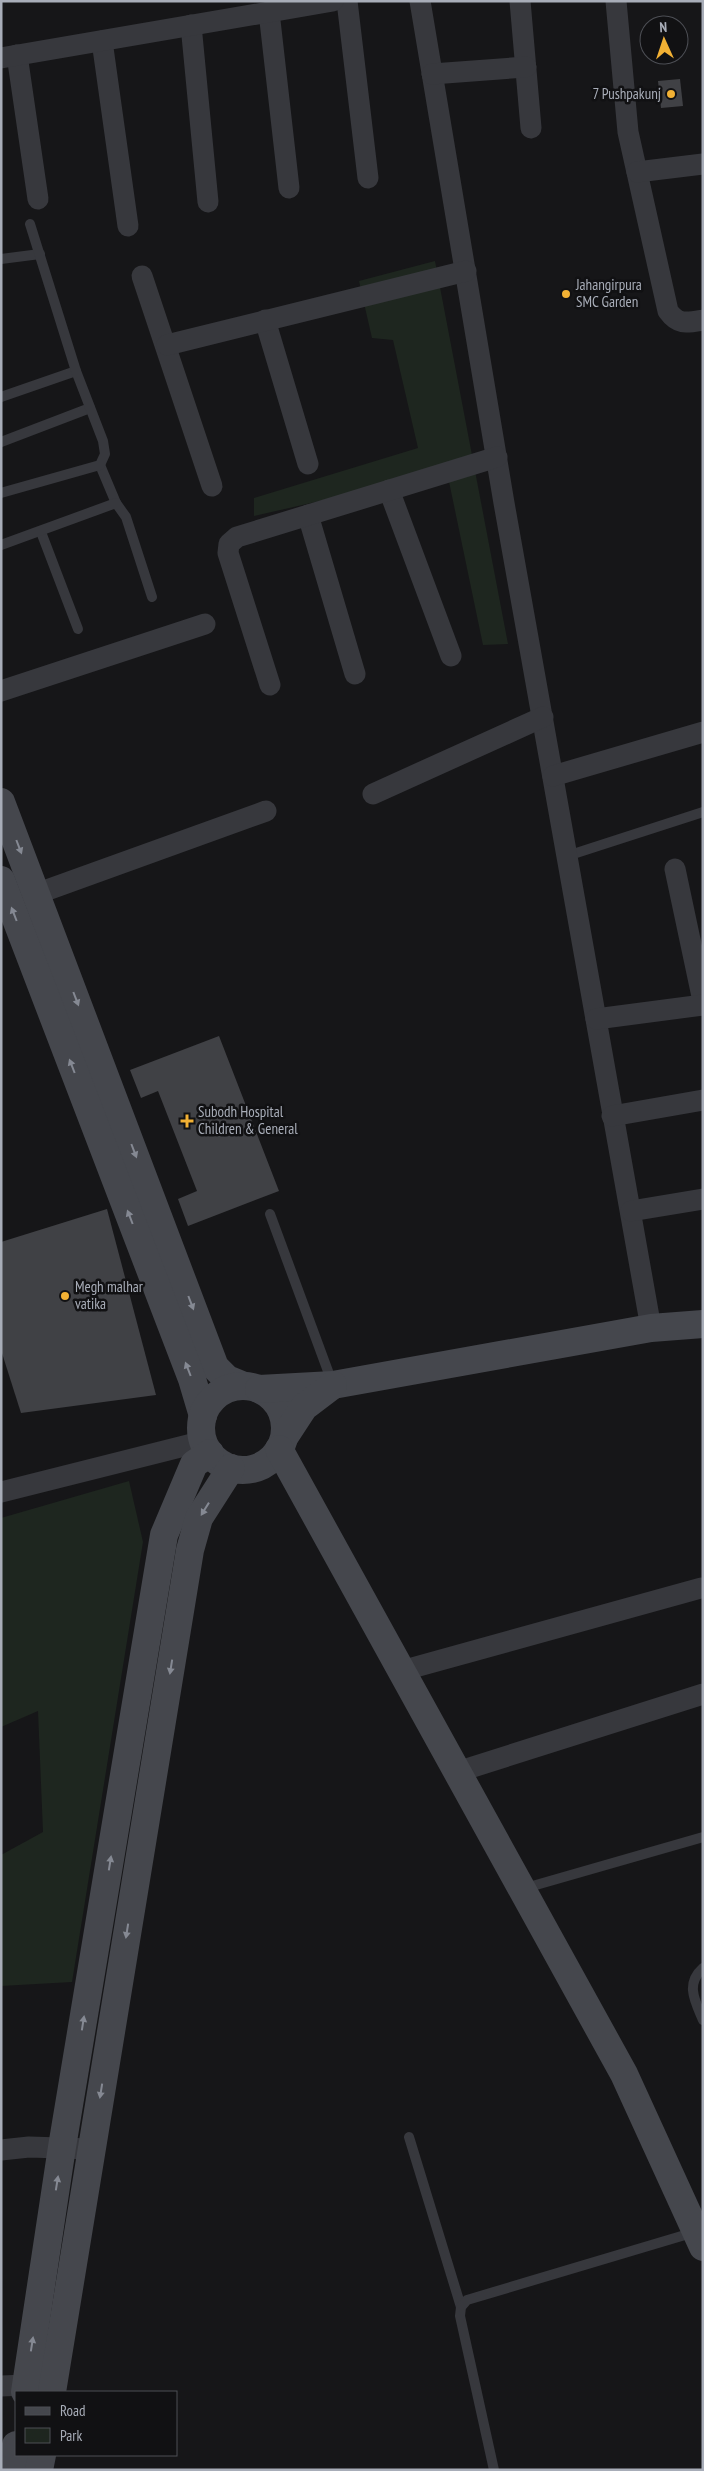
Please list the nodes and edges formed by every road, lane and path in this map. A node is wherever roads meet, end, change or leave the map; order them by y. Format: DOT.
graph roads {
  1 [pos="333,1"];
  2 [pos="346,1"];
  3 [pos="420,1"];
  4 [pos="520,1"];
  5 [pos="616,1"];
  6 [pos="269,12"];
  7 [pos="191,25"];
  8 [pos="102,41"];
  9 [pos="9,57"];
  10 [pos="526,67"];
  11 [pos="432,74"];
  12 [pos="531,128"];
  13 [pos="703,164"];
  14 [pos="637,172"];
  15 [pos="368,178"];
  16 [pos="289,188"];
  17 [pos="38,199"];
  18 [pos="208,202"];
  19 [pos="30,224"];
  20 [pos="128,226"];
  21 [pos="40,254"];
  22 [pos="1,259"];
  23 [pos="466,271"];
  24 [pos="142,276"];
  25 [pos="265,320"];
  26 [pos="703,320"];
  27 [pos="167,345"];
  28 [pos="76,371"];
  29 [pos="1,397"];
  30 [pos="90,408"];
  31 [pos="1,442"];
  32 [pos="497,457"];
  33 [pos="308,464"];
  34 [pos="100,465"];
  35 [pos="212,486"];
  36 [pos="389,490"];
  37 [pos="1,493"];
  38 [pos="116,503"];
  39 [pos="308,515"];
  40 [pos="41,532"];
  41 [pos="1,546"];
  42 [pos="152,596"];
  43 [pos="205,624"];
  44 [pos="78,629"];
  45 [pos="450,656"];
  46 [pos="355,674"];
  47 [pos="270,685"];
  48 [pos="1,691"];
  49 [pos="543,717"];
  50 [pos="703,732"];
  51 [pos="553,776"];
  52 [pos="373,794"];
  53 [pos="1,802"];
  54 [pos="266,810"];
  55 [pos="703,812"];
  56 [pos="567,856"];
  57 [pos="675,869"];
  58 [pos="1,880"];
  59 [pos="36,894"];
  60 [pos="703,1001"];
  61 [pos="703,1005"];
  62 [pos="596,1019"];
  63 [pos="703,1100"];
  64 [pos="612,1116"];
  65 [pos="703,1199"];
  66 [pos="631,1211"];
  67 [pos="270,1214"];
  68 [pos="703,1324"];
  69 [pos="651,1328"];
  70 [pos="333,1385"];
  71 [pos="252,1387"];
  72 [pos="282,1442"];
  73 [pos="218,1449"];
  74 [pos="1,1492"];
  75 [pos="306,1500"];
  76 [pos="701,1588"];
  77 [pos="401,1671"];
  78 [pos="703,1694"];
  79 [pos="457,1772"];
  80 [pos="703,1837"];
  81 [pos="521,1889"];
  82 [pos="703,1968"];
  83 [pos="703,2020"];
  84 [pos="410,2137"];
  85 [pos="62,2147"];
  86 [pos="92,2149"];
  87 [pos="1,2150"];
  88 [pos="699,2240"];
  89 [pos="460,2307"];
  90 [pos="17,2387"];
  91 [pos="52,2391"];
  92 [pos="15,2451"];
  93 [pos="42,2456"];
  94 [pos="12,2470"];
  95 [pos="39,2470"];
  96 [pos="494,2470"];
  1 -- 6 [label="street"];
  2 -- 15 [label="street"];
  3 -- 11 [label="street"];
  4 -- 10 [label="street"];
  5 -- 14 [label="street"];
  6 -- 7 [label="street"];
  6 -- 16 [label="street"];
  7 -- 8 [label="street"];
  7 -- 18 [label="street"];
  8 -- 9 [label="street"];
  8 -- 20 [label="street"];
  9 -- 17 [label="street"];
  10 -- 11 [label="street"];
  10 -- 12 [label="street"];
  11 -- 23 [label="street"];
  13 -- 14 [label="street"];
  14 -- 26 [label="street"];
  19 -- 21 [label="lane"];
  21 -- 22 [label="lane"];
  21 -- 28 [label="lane"];
  23 -- 25 [label="street"];
  23 -- 32 [label="street"];
  24 -- 27 [label="street"];
  25 -- 27 [label="street"];
  25 -- 33 [label="street"];
  27 -- 35 [label="street"];
  28 -- 29 [label="lane"];
  28 -- 30 [label="lane"];
  30 -- 31 [label="lane"];
  30 -- 34 [label="lane"];
  32 -- 36 [label="street"];
  32 -- 49 [label="street"];
  34 -- 37 [label="lane"];
  34 -- 38 [label="lane"];
  36 -- 39 [label="street"];
  36 -- 45 [label="street"];
  38 -- 40 [label="lane"];
  38 -- 42 [label="lane"];
  39 -- 46 [label="street"];
  39 -- 47 [label="street"];
  40 -- 41 [label="lane"];
  40 -- 44 [label="lane"];
  43 -- 48 [label="street"];
  49 -- 51 [label="street"];
  49 -- 52 [label="street"];
  50 -- 51 [label="street"];
  51 -- 56 [label="street"];
  53 -- 59 [label="street, one-way"];
  54 -- 59 [label="street"];
  55 -- 56 [label="lane"];
  56 -- 62 [label="street"];
  57 -- 60 [label="street"];
  73 -- 58 [label="street, one-way"];
  59 -- 71 [label="street, one-way"];
  61 -- 62 [label="street"];
  62 -- 64 [label="street"];
  63 -- 64 [label="street"];
  64 -- 66 [label="street"];
  65 -- 66 [label="street"];
  66 -- 69 [label="street"];
  67 -- 70 [label="lane"];
  68 -- 69 [label="street"];
  69 -- 70 [label="street"];
  70 -- 71 [label="street"];
  70 -- 72 [label="street"];
  71 -- 72 [label="street"];
  71 -- 73 [label="street"];
  72 -- 73 [label="street"];
  72 -- 75 [label="street"];
  73 -- 74 [label="street"];
  73 -- 75 [label="street"];
  85 -- 73 [label="street, one-way"];
  73 -- 86 [label="street, one-way"];
  75 -- 77 [label="street"];
  76 -- 77 [label="street"];
  77 -- 79 [label="street"];
  78 -- 79 [label="street"];
  79 -- 81 [label="street"];
  80 -- 81 [label="lane"];
  81 -- 88 [label="street"];
  82 -- 83 [label="lane"];
  84 -- 89 [label="lane"];
  85 -- 86 [label="street"];
  85 -- 87 [label="street"];
  90 -- 85 [label="street, one-way"];
  86 -- 91 [label="street"];
  88 -- 89 [label="lane"];
  89 -- 96 [label="lane"];
  92 -- 94 [label="street"];
  93 -- 95 [label="street"];
}
